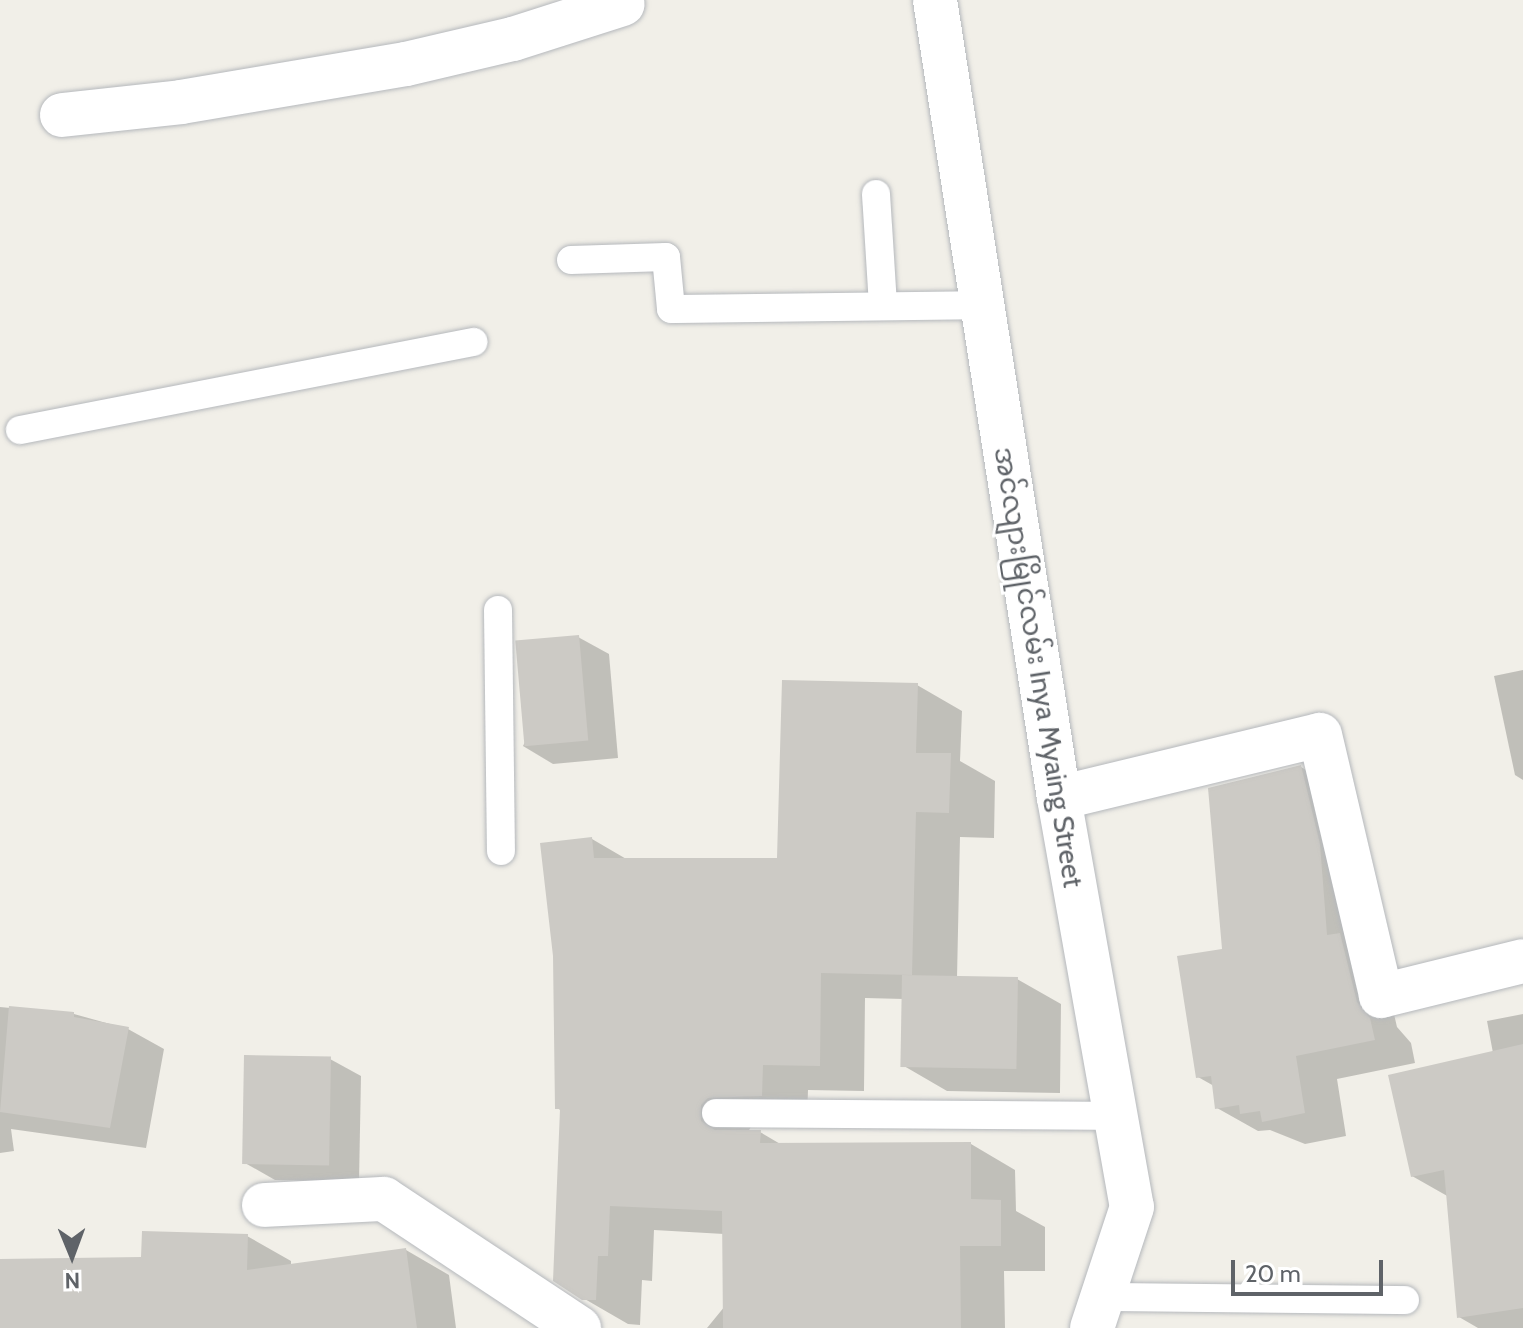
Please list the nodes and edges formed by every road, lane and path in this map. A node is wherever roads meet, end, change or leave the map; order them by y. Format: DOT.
graph roads {
  1 [pos="935,0"];
  2 [pos="630,1"];
  3 [pos="62,115"];
  4 [pos="876,194"];
  5 [pos="571,260"];
  6 [pos="980,305"];
  7 [pos="883,306"];
  8 [pos="474,342"];
  9 [pos="20,430"];
  10 [pos="498,610"];
  11 [pos="1059,798"];
  12 [pos="501,851"];
  13 [pos="1523,961"];
  14 [pos="716,1113"];
  15 [pos="1115,1116"];
  16 [pos="264,1205"];
  17 [pos="1405,1300"];
  18 [pos="1097,1313"];
  19 [pos="579,1328"];
  1 -- 6 [label="street, အင်လျားမြိုင်လမ်း Inya Myaing Street"];
  2 -- 3 [label="street"];
  4 -- 7 [label="lane"];
  5 -- 7 [label="lane"];
  6 -- 7 [label="lane"];
  6 -- 11 [label="street, အင်လျားမြိုင်လမ်း Inya Myaing Street"];
  8 -- 9 [label="lane"];
  10 -- 12 [label="lane"];
  11 -- 13 [label="street"];
  11 -- 15 [label="street, အင်လျားမြိုင်လမ်း Inya Myaing Street"];
  14 -- 15 [label="lane"];
  15 -- 18 [label="street, အင်လျားမြိုင်လမ်း Inya Myaing Street"];
  16 -- 19 [label="street"];
  17 -- 18 [label="lane"];
}
